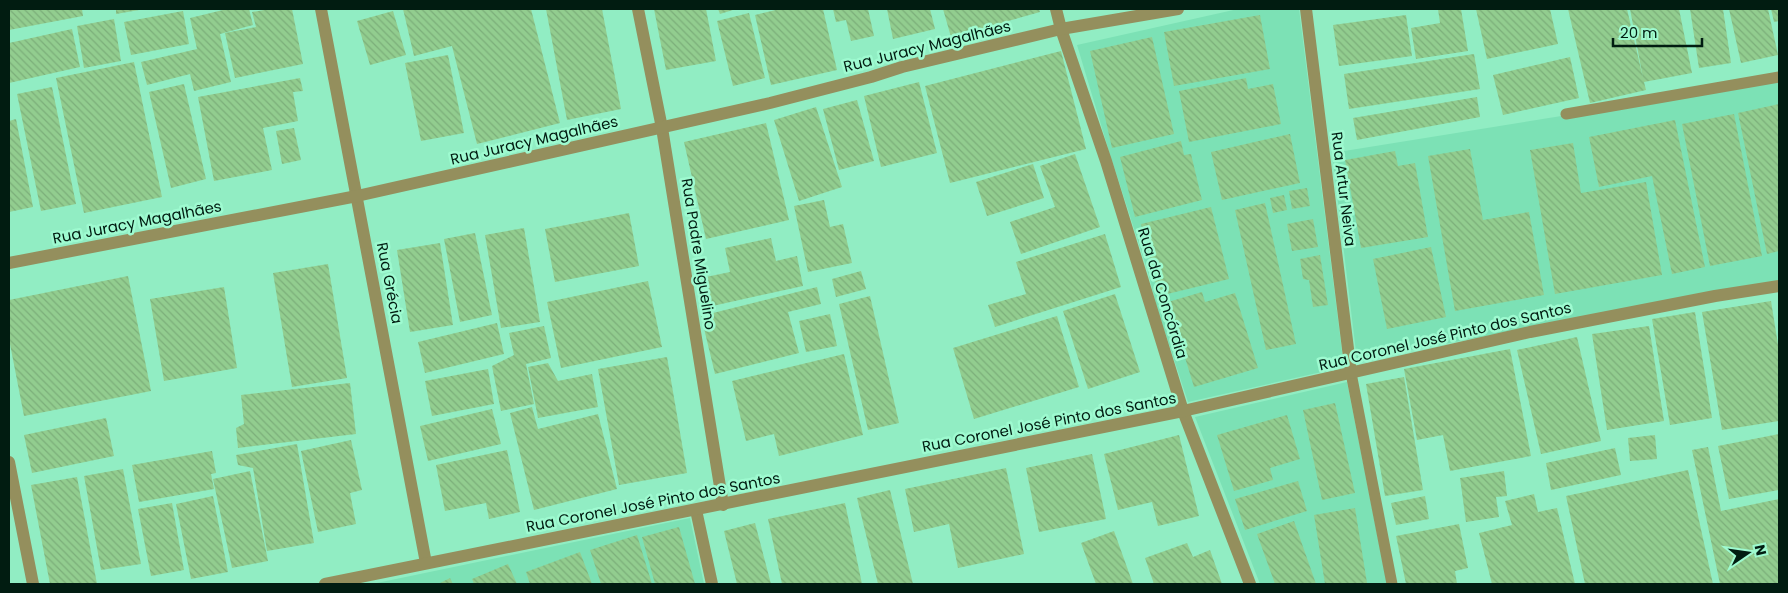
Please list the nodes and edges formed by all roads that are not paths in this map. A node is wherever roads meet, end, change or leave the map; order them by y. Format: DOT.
graph roads {
  1 [pos="321,9"];
  2 [pos="638,9"];
  3 [pos="1056,9"];
  4 [pos="1178,9"];
  5 [pos="1306,9"];
  6 [pos="1061,29"];
  7 [pos="1779,77"];
  8 [pos="1566,114"];
  9 [pos="662,128"];
  10 [pos="357,196"];
  11 [pos="9,263"];
  12 [pos="1779,286"];
  13 [pos="1351,373"];
  14 [pos="1182,411"];
  15 [pos="9,462"];
  16 [pos="723,505"];
  17 [pos="696,510"];
  18 [pos="426,563"];
  19 [pos="33,584"];
  20 [pos="325,584"];
  21 [pos="712,584"];
  22 [pos="1250,584"];
  23 [pos="1392,584"];
  1 -- 10 [label="street, Rua Grécia"];
  2 -- 9 [label="street, Rua Padre Miguelino"];
  3 -- 6 [label="street, Rua da Concórdia"];
  4 -- 6 [label="street, Rua Juracy Magalhães"];
  5 -- 13 [label="street, Rua Artur Neiva"];
  6 -- 9 [label="street, Rua Juracy Magalhães"];
  6 -- 14 [label="street, Rua da Concórdia"];
  7 -- 8 [label="lane"];
  9 -- 10 [label="street, Rua Juracy Magalhães"];
  9 -- 16 [label="street, Rua Padre Miguelino"];
  10 -- 11 [label="street, Rua Juracy Magalhães"];
  10 -- 18 [label="street, Rua Grécia"];
  12 -- 13 [label="street, Rua Coronel José Pinto dos Santos"];
  13 -- 14 [label="street, Rua Coronel José Pinto dos Santos"];
  13 -- 23 [label="lane"];
  14 -- 16 [label="street, Rua Coronel José Pinto dos Santos"];
  14 -- 22 [label="street, Rua da Concórdia"];
  15 -- 19 [label="street"];
  16 -- 17 [label="street, Rua Coronel José Pinto dos Santos"];
  17 -- 18 [label="street, Rua Coronel José Pinto dos Santos"];
  17 -- 21 [label="street"];
  18 -- 20 [label="street, Rua Coronel José Pinto dos Santos"];
}
